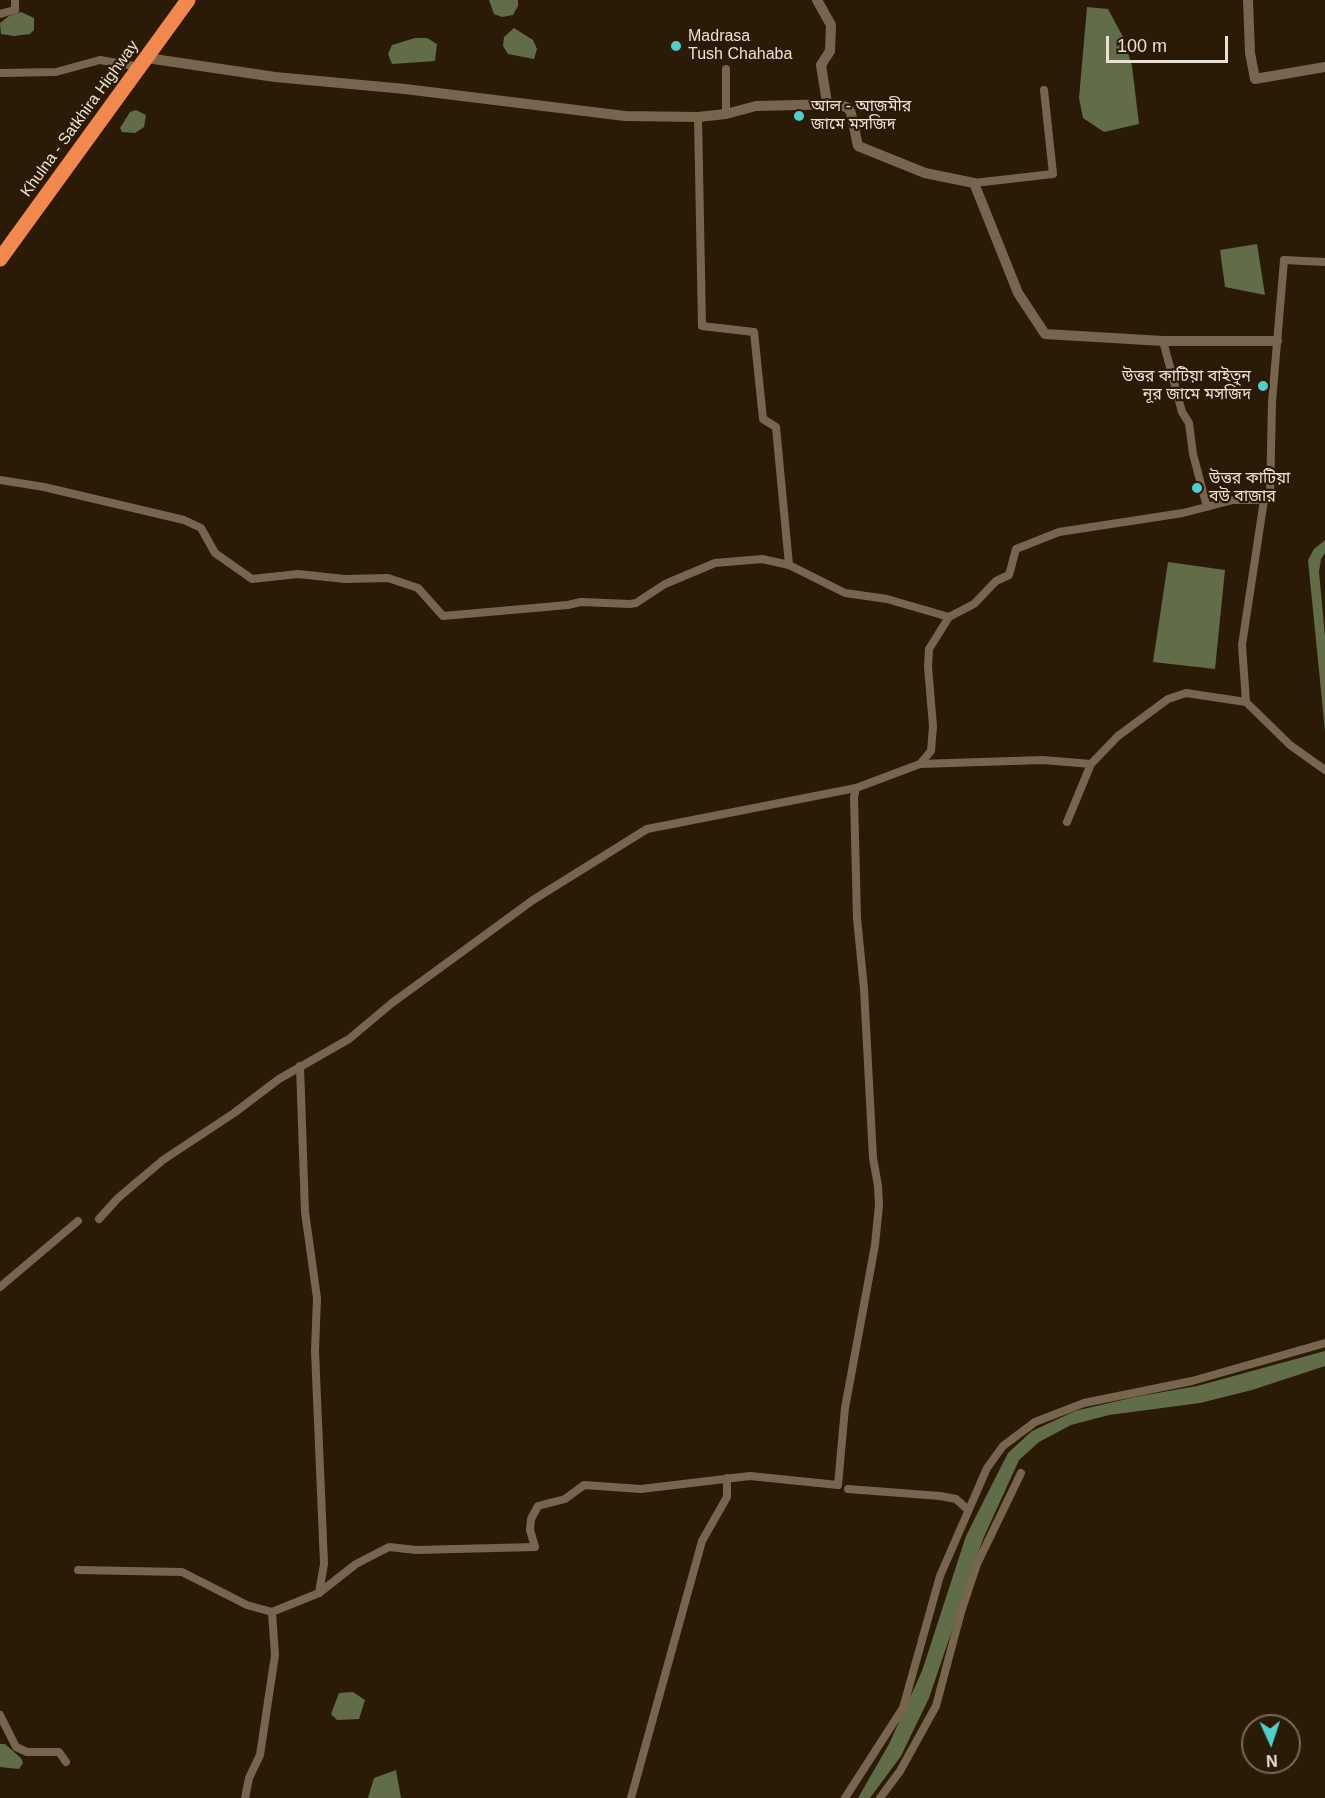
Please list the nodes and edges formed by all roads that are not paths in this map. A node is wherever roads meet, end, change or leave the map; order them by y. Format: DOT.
graph roads {
  1 [pos="15,0"];
  2 [pos="188,0"];
  3 [pos="817,0"];
  4 [pos="1248,0"];
  5 [pos="0,14"];
  6 [pos="144,62"];
  7 [pos="1325,67"];
  8 [pos="726,69"];
  9 [pos="0,73"];
  10 [pos="1044,90"];
  11 [pos="827,103"];
  12 [pos="726,114"];
  13 [pos="698,117"];
  14 [pos="974,183"];
  15 [pos="0,259"];
  16 [pos="1325,262"];
  17 [pos="1163,341"];
  18 [pos="1277,341"];
  19 [pos="0,480"];
  20 [pos="1264,500"];
  21 [pos="1207,507"];
  22 [pos="789,565"];
  23 [pos="949,617"];
  24 [pos="1246,702"];
  25 [pos="920,764"];
  26 [pos="1091,764"];
  27 [pos="1325,770"];
  28 [pos="856,788"];
  29 [pos="1067,822"];
  30 [pos="300,1066"];
  31 [pos="99,1219"];
  32 [pos="78,1221"];
  33 [pos="0,1287"];
  34 [pos="1325,1343"];
  35 [pos="1021,1473"];
  36 [pos="727,1478"];
  37 [pos="848,1489"];
  38 [pos="967,1509"];
  39 [pos="78,1570"];
  40 [pos="319,1593"];
  41 [pos="272,1612"];
  42 [pos="0,1715"];
  43 [pos="66,1762"];
  44 [pos="245,1798"];
  45 [pos="631,1798"];
  46 [pos="844,1798"];
  47 [pos="880,1798"];
  1 -- 5 [label="street"];
  2 -- 6 [label="highway, Khulna - Satkhira Highway"];
  3 -- 11 [label="street"];
  4 -- 7 [label="street"];
  6 -- 9 [label="street"];
  6 -- 13 [label="street"];
  6 -- 15 [label="highway, Khulna - Satkhira Highway"];
  8 -- 12 [label="street"];
  10 -- 14 [label="street"];
  11 -- 12 [label="street"];
  11 -- 14 [label="street"];
  12 -- 13 [label="street"];
  13 -- 22 [label="street"];
  14 -- 17 [label="street"];
  16 -- 18 [label="street"];
  17 -- 18 [label="street"];
  17 -- 21 [label="street"];
  18 -- 20 [label="street"];
  19 -- 22 [label="street"];
  20 -- 21 [label="street"];
  20 -- 24 [label="street"];
  21 -- 23 [label="street"];
  22 -- 23 [label="street"];
  23 -- 25 [label="street"];
  24 -- 26 [label="street"];
  24 -- 27 [label="street"];
  25 -- 26 [label="street"];
  25 -- 28 [label="street"];
  26 -- 29 [label="street"];
  28 -- 30 [label="street"];
  28 -- 36 [label="street"];
  30 -- 31 [label="street"];
  30 -- 40 [label="street"];
  32 -- 33 [label="street"];
  34 -- 38 [label="street"];
  35 -- 47 [label="street"];
  36 -- 40 [label="street"];
  36 -- 45 [label="street"];
  37 -- 38 [label="street"];
  38 -- 46 [label="street"];
  39 -- 41 [label="street"];
  40 -- 41 [label="street"];
  41 -- 44 [label="street"];
  42 -- 43 [label="street"];
}
